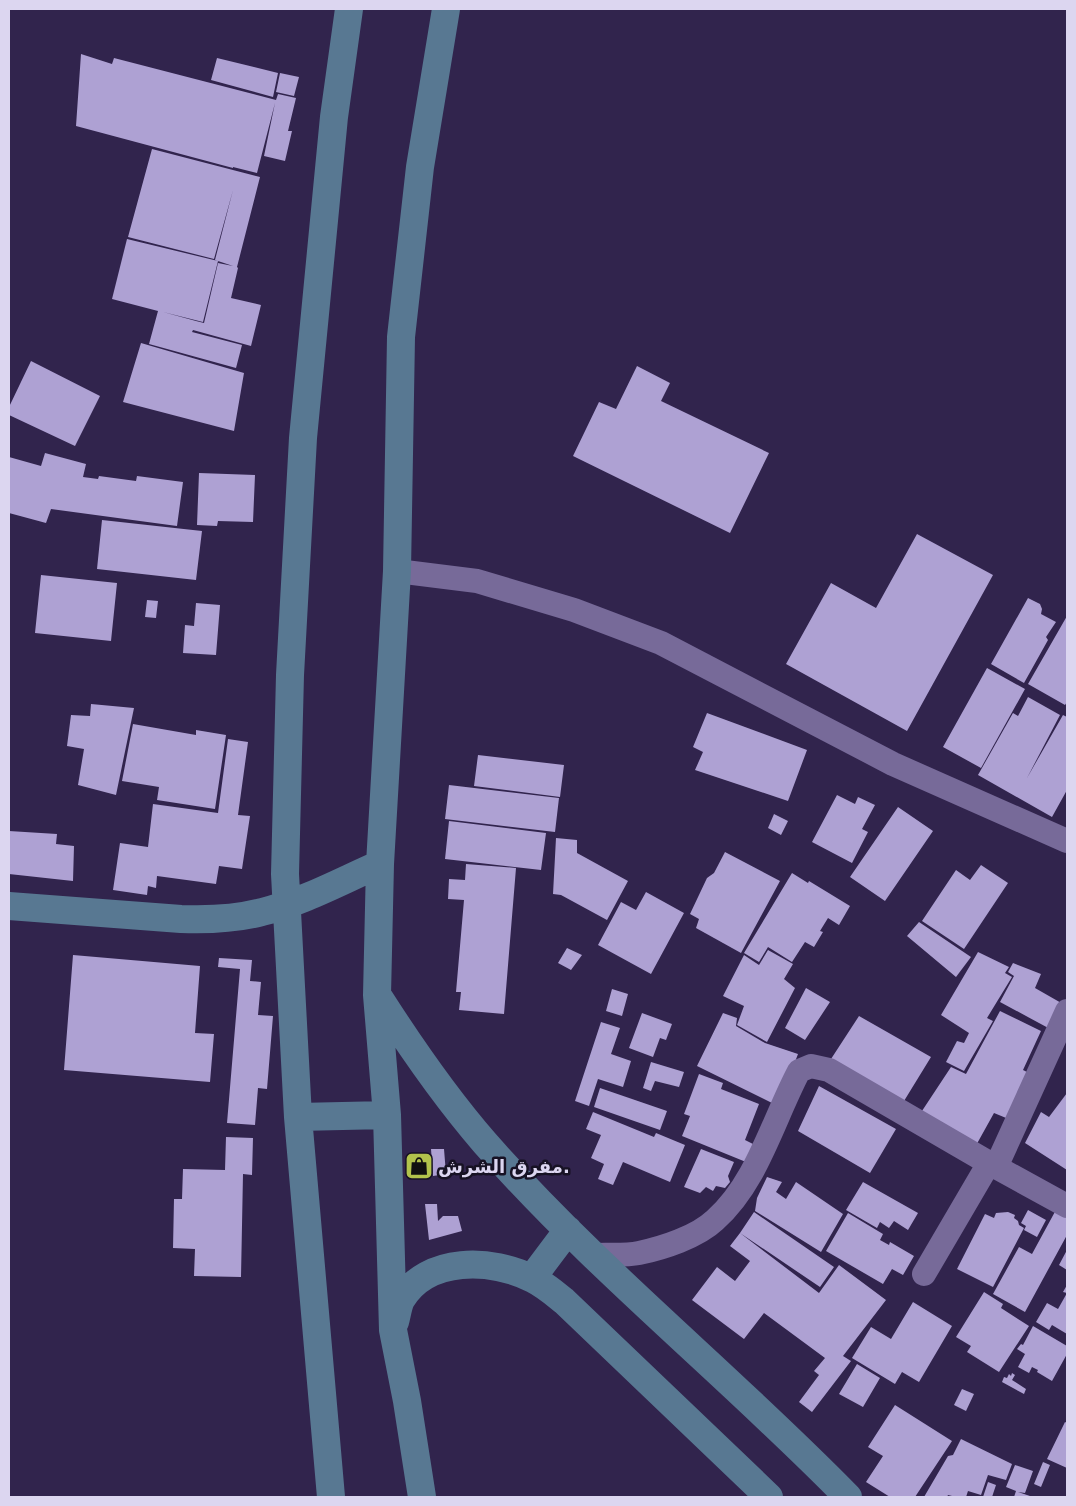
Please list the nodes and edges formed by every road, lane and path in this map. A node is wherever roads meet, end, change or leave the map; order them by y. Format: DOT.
graph roads {
  1 [pos="350,9"];
  2 [pos="446,9"];
  3 [pos="397,571"];
  4 [pos="1067,841"];
  5 [pos="380,864"];
  6 [pos="286,905"];
  7 [pos="9,906"];
  8 [pos="377,995"];
  9 [pos="1067,1011"];
  10 [pos="387,1115"];
  11 [pos="298,1117"];
  12 [pos="992,1165"];
  13 [pos="1067,1206"];
  14 [pos="568,1230"];
  15 [pos="593,1255"];
  16 [pos="924,1274"];
  17 [pos="532,1278"];
  18 [pos="393,1330"];
  19 [pos="331,1497"];
  20 [pos="422,1497"];
  21 [pos="769,1497"];
  22 [pos="848,1497"];
  1 -- 6 [label="main road"];
  2 -- 3 [label="main road"];
  3 -- 4 [label="street"];
  3 -- 5 [label="main road"];
  5 -- 6 [label="main road"];
  5 -- 8 [label="main road"];
  6 -- 7 [label="main road"];
  6 -- 11 [label="main road"];
  8 -- 10 [label="main road"];
  8 -- 14 [label="main road"];
  9 -- 12 [label="street"];
  10 -- 11 [label="main road"];
  10 -- 18 [label="main road"];
  11 -- 19 [label="main road"];
  12 -- 13 [label="street"];
  12 -- 15 [label="street"];
  12 -- 16 [label="street"];
  14 -- 15 [label="main road"];
  14 -- 17 [label="main road"];
  15 -- 22 [label="main road"];
  17 -- 18 [label="main road"];
  17 -- 21 [label="main road"];
  18 -- 20 [label="main road"];
}
